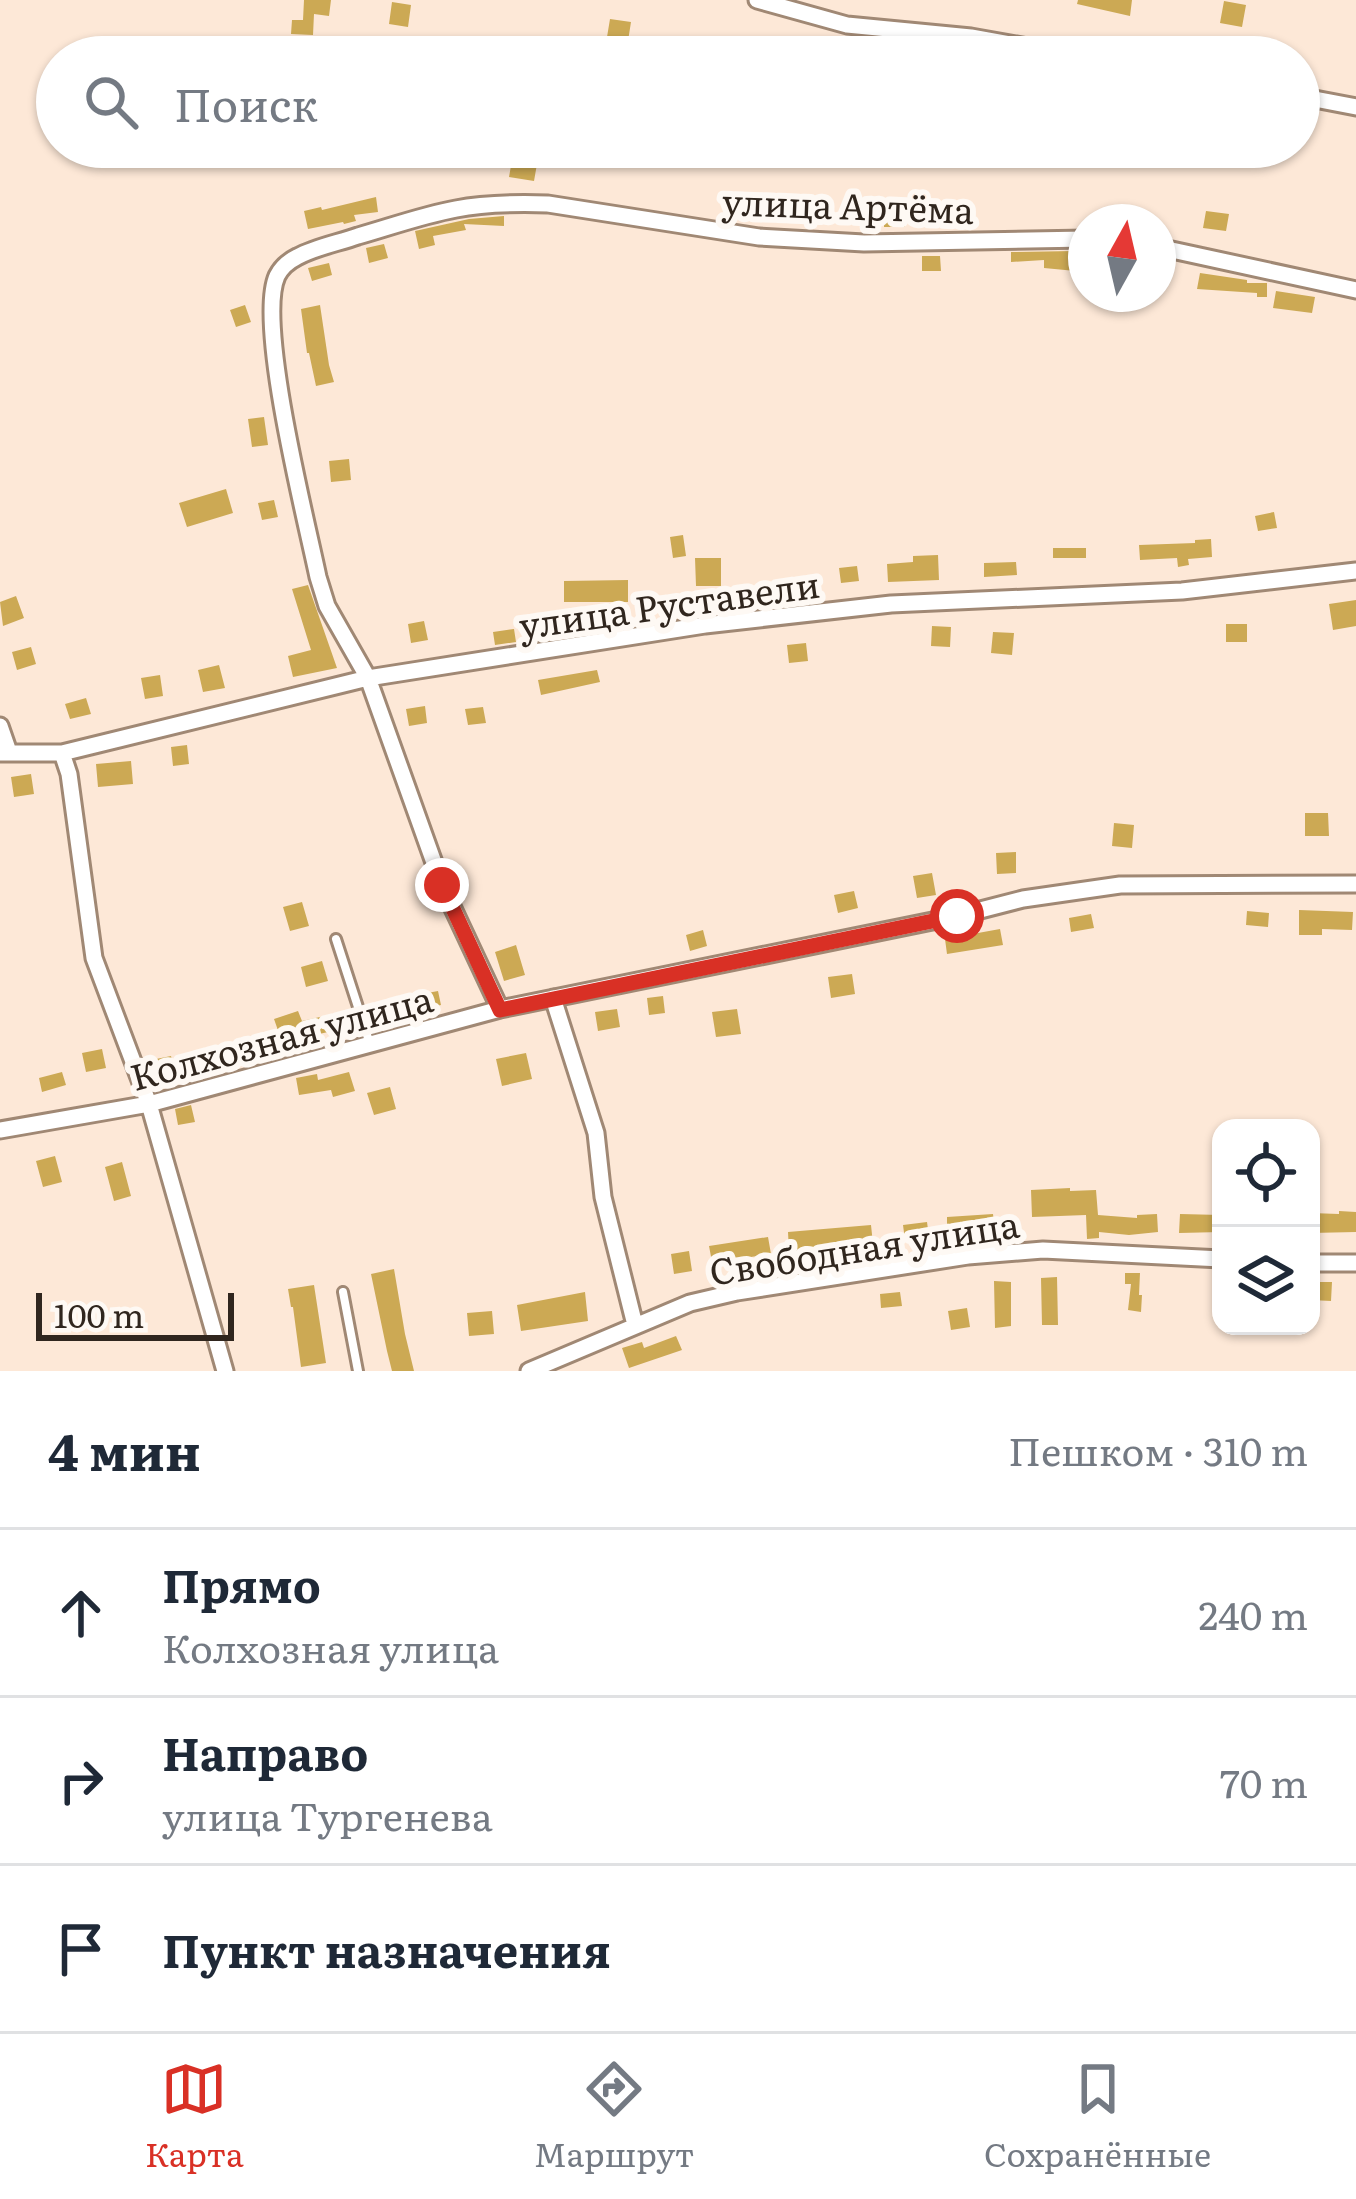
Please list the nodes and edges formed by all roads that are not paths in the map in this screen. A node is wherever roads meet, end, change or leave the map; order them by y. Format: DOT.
graph roads {
  1 [pos="757,0"];
  2 [pos="952,36"];
  3 [pos="1320,100"];
  4 [pos="1356,106"];
  5 [pos="1068,239"];
  6 [pos="1176,251"];
  7 [pos="1356,290"];
  8 [pos="1356,571"];
  9 [pos="368,678"];
  10 [pos="0,726"];
  11 [pos="4,752"];
  12 [pos="62,753"];
  13 [pos="1356,884"];
  14 [pos="336,939"];
  15 [pos="554,998"];
  16 [pos="500,1010"];
  17 [pos="370,1044"];
  18 [pos="149,1104"];
  19 [pos="0,1130"];
  20 [pos="1212,1259"];
  21 [pos="1320,1263"];
  22 [pos="1356,1263"];
  23 [pos="343,1292"];
  24 [pos="634,1325"];
  25 [pos="225,1371"];
  26 [pos="358,1371"];
  27 [pos="529,1371"];
  1 -- 2 [label="street"];
  3 -- 4 [label="street"];
  5 -- 9 [label="street, улица Артёма"];
  6 -- 7 [label="street"];
  8 -- 9 [label="street, улица Руставели"];
  9 -- 12 [label="street, улица Руставели"];
  9 -- 16 [label="street"];
  10 -- 11 [label="street"];
  11 -- 12 [label="street, улица Руставели"];
  12 -- 18 [label="street"];
  13 -- 15 [label="street, Колхозная улица"];
  14 -- 17 [label="lane"];
  15 -- 16 [label="street, Колхозная улица"];
  15 -- 24 [label="street"];
  16 -- 17 [label="street, Колхозная улица"];
  17 -- 18 [label="street, Колхозная улица"];
  18 -- 19 [label="street, Колхозная улица"];
  18 -- 25 [label="street"];
  20 -- 24 [label="street, Свободная улица"];
  21 -- 22 [label="street"];
  23 -- 26 [label="lane"];
  24 -- 27 [label="street, Свободная улица"];
}
